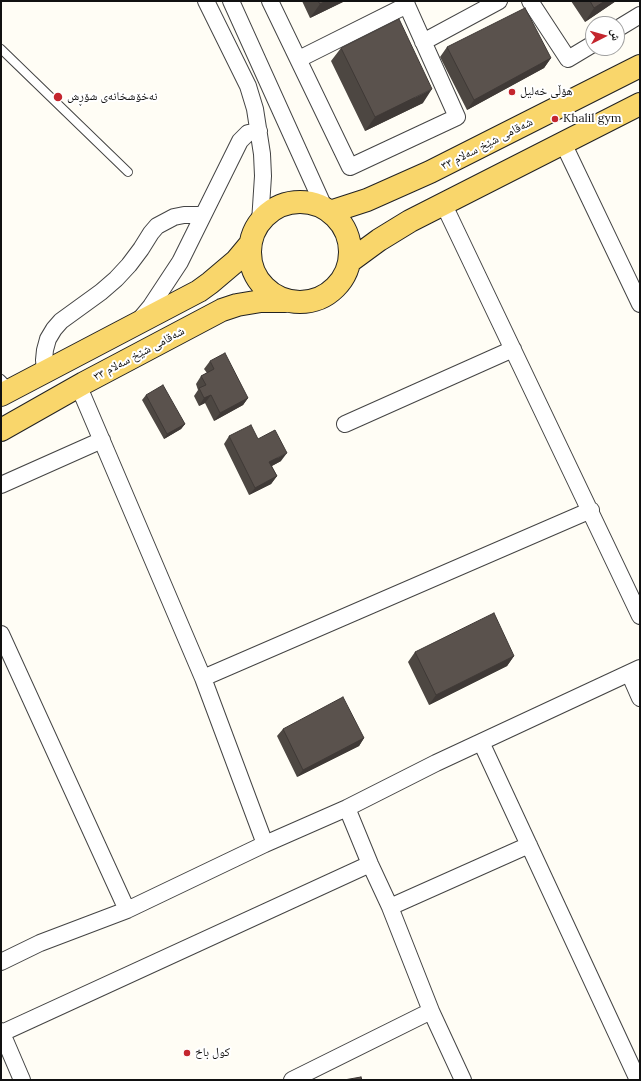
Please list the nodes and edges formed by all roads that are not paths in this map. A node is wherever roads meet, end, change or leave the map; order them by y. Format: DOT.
graph roads {
  1 [pos="206,1"];
  2 [pos="231,1"];
  3 [pos="270,1"];
  4 [pos="499,1"];
  5 [pos="530,1"];
  6 [pos="406,3"];
  7 [pos="640,15"];
  8 [pos="625,24"];
  9 [pos="423,42"];
  10 [pos="1,49"];
  11 [pos="585,49"];
  12 [pos="299,59"];
  13 [pos="640,66"];
  14 [pos="276,99"];
  15 [pos="640,104"];
  16 [pos="255,109"];
  17 [pos="259,131"];
  18 [pos="563,143"];
  19 [pos="128,172"];
  20 [pos="443,203"];
  21 [pos="328,210"];
  22 [pos="203,215"];
  23 [pos="260,222"];
  24 [pos="251,243"];
  25 [pos="349,262"];
  26 [pos="285,301"];
  27 [pos="640,304"];
  28 [pos="137,323"];
  29 [pos="513,349"];
  30 [pos="45,371"];
  31 [pos="79,387"];
  32 [pos="5,388"];
  33 [pos="345,424"];
  34 [pos="1,430"];
  35 [pos="102,440"];
  36 [pos="1,485"];
  37 [pos="591,510"];
  38 [pos="640,616"];
  39 [pos="1,634"];
  40 [pos="634,671"];
  41 [pos="203,678"];
  42 [pos="640,698"];
  43 [pos="481,742"];
  44 [pos="346,808"];
  45 [pos="265,844"];
  46 [pos="530,845"];
  47 [pos="370,864"];
  48 [pos="390,907"];
  49 [pos="127,910"];
  50 [pos="1,962"];
  51 [pos="431,1011"];
  52 [pos="1,1032"];
  53 [pos="22,1080"];
  54 [pos="292,1080"];
  55 [pos="463,1080"];
  56 [pos="638,1080"];
  1 -- 16 [label="street"];
  2 -- 14 [label="street"];
  3 -- 12 [label="street"];
  4 -- 9 [label="street"];
  5 -- 11 [label="street"];
  6 -- 9 [label="street"];
  6 -- 12 [label="street"];
  7 -- 8 [label="street"];
  9 -- 12 [label="street"];
  10 -- 19 [label="lane"];
  13 -- 21 [label="main road, شەقامی شێخ سەلام ٣٣"];
  14 -- 16 [label="street"];
  14 -- 21 [label="street"];
  15 -- 18 [label="main road"];
  16 -- 17 [label="street"];
  17 -- 22 [label="street"];
  17 -- 23 [label="street"];
  18 -- 20 [label="main road"];
  18 -- 27 [label="street"];
  20 -- 25 [label="main road"];
  20 -- 29 [label="street"];
  21 -- 23 [label="main road, شەقامی شێخ سەلام ٣٣"];
  21 -- 25 [label="main road, شەقامی شێخ سەلام ٣٣"];
  22 -- 28 [label="street"];
  22 -- 30 [label="street"];
  23 -- 24 [label="main road, شەقامی شێخ سەلام ٣٣"];
  24 -- 26 [label="main road, شەقامی شێخ سەلام ٣٣"];
  24 -- 28 [label="main road, شەقامی شێخ سەلام ٣٣"];
  25 -- 26 [label="main road, شەقامی شێخ سەلام ٣٣"];
  26 -- 31 [label="main road, شەقامی شێخ سەلام ٣٣"];
  28 -- 30 [label="main road, شەقامی شێخ سەلام ٣٣"];
  29 -- 33 [label="street"];
  29 -- 37 [label="street"];
  30 -- 32 [label="main road, شەقامی شێخ سەلام ٣٣"];
  31 -- 34 [label="main road, شەقامی شێخ سەلام ٣٣"];
  31 -- 35 [label="street"];
  35 -- 36 [label="street"];
  35 -- 41 [label="street"];
  37 -- 38 [label="street"];
  37 -- 41 [label="street"];
  39 -- 49 [label="street"];
  40 -- 42 [label="street"];
  40 -- 43 [label="street"];
  41 -- 45 [label="street"];
  43 -- 44 [label="street"];
  43 -- 46 [label="street"];
  44 -- 45 [label="street"];
  44 -- 47 [label="street"];
  45 -- 49 [label="street"];
  46 -- 48 [label="street"];
  46 -- 56 [label="street"];
  47 -- 48 [label="street"];
  47 -- 52 [label="street"];
  48 -- 51 [label="street"];
  49 -- 50 [label="street"];
  51 -- 54 [label="street"];
  51 -- 55 [label="street"];
  52 -- 53 [label="street"];
}
